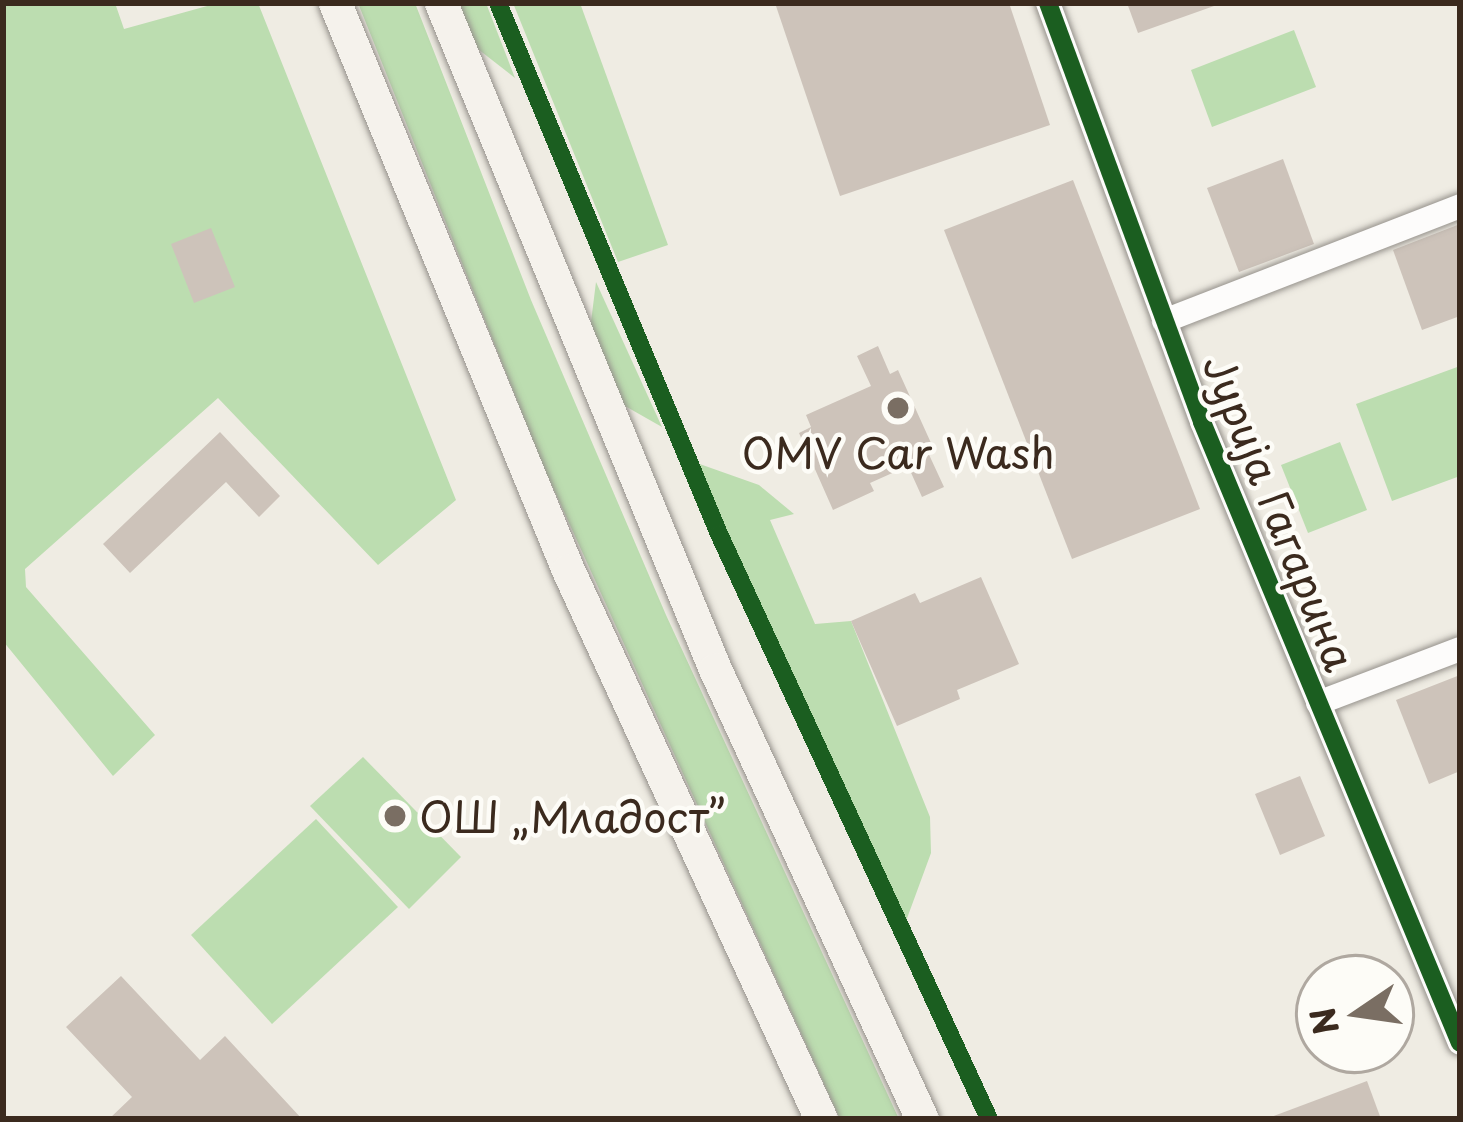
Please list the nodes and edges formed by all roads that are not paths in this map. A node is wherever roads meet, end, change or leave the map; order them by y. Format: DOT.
graph roads {
  1 [pos="335,3"];
  2 [pos="441,3"];
  3 [pos="1048,3"];
  4 [pos="1460,206"];
  5 [pos="1164,321"];
  6 [pos="1460,649"];
  7 [pos="1318,703"];
  8 [pos="1460,1043"];
  9 [pos="821,1119"];
  10 [pos="922,1119"];
  1 -- 9 [label="main road"];
  2 -- 10 [label="main road"];
  3 -- 5 [label="street, Јурија Гагарина"];
  4 -- 5 [label="street, Јурија Гагарина"];
  5 -- 7 [label="street, Јурија Гагарина"];
  6 -- 7 [label="street, Јурија Гагарина"];
  7 -- 8 [label="street, Јурија Гагарина"];
}
